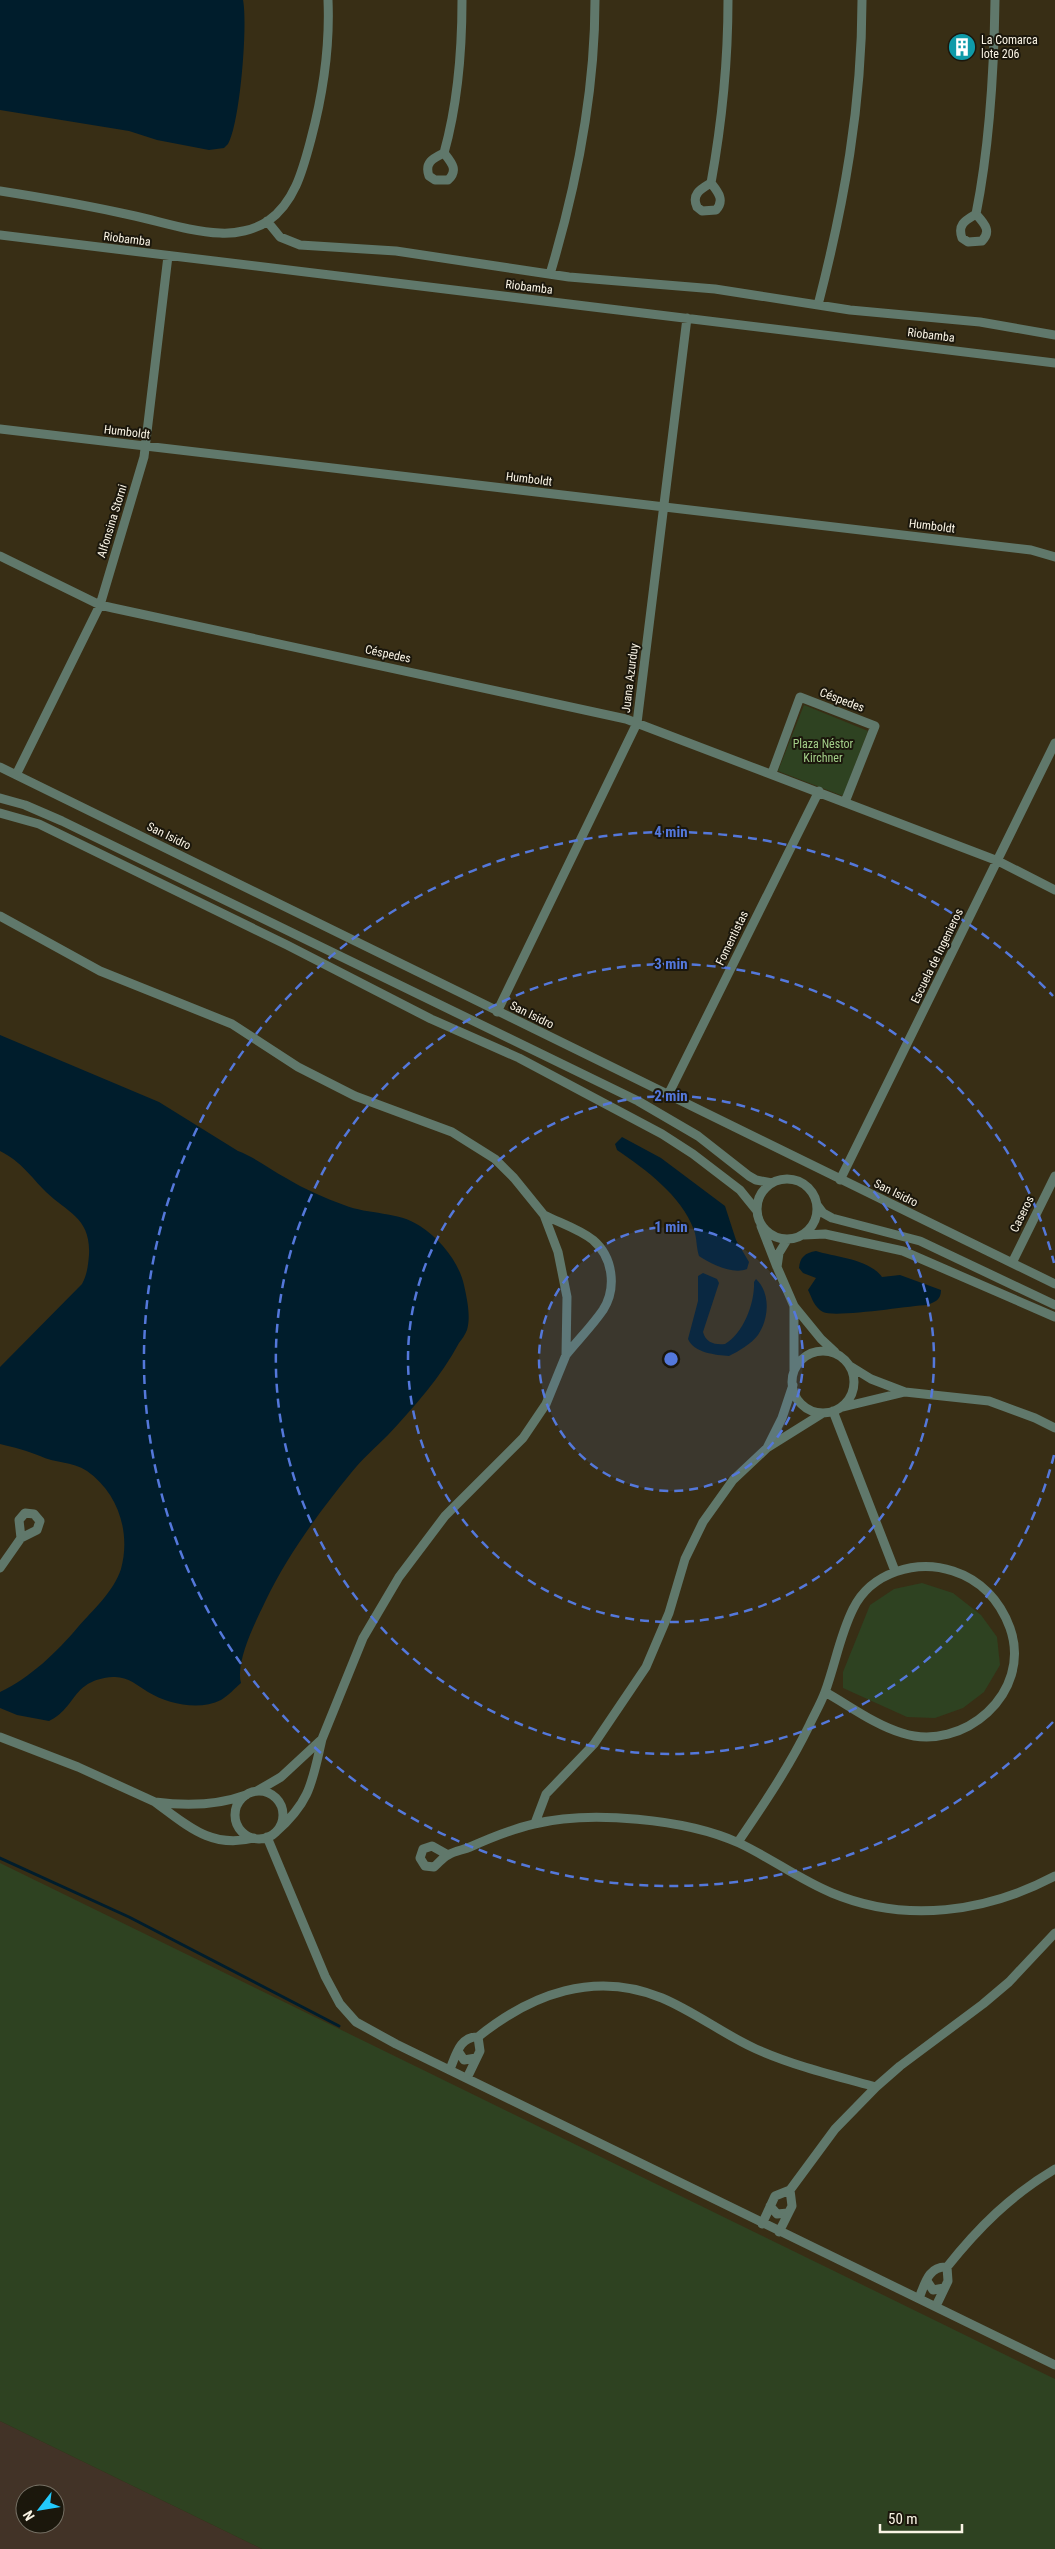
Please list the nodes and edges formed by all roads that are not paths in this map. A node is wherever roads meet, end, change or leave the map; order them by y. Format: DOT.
graph roads {
  1 [pos="328,0"];
  2 [pos="462,0"];
  3 [pos="595,0"];
  4 [pos="728,0"];
  5 [pos="862,0"];
  6 [pos="995,0"];
  7 [pos="444,153"];
  8 [pos="711,183"];
  9 [pos="0,191"];
  10 [pos="976,214"];
  11 [pos="267,221"];
  12 [pos="0,235"];
  13 [pos="168,256"];
  14 [pos="550,274"];
  15 [pos="818,305"];
  16 [pos="687,318"];
  17 [pos="1055,334"];
  18 [pos="1055,363"];
  19 [pos="0,429"];
  20 [pos="146,447"];
  21 [pos="663,508"];
  22 [pos="0,556"];
  23 [pos="1055,557"];
  24 [pos="100,605"];
  25 [pos="637,723"];
  26 [pos="1055,743"];
  27 [pos="0,767"];
  28 [pos="772,773"];
  29 [pos="16,775"];
  30 [pos="819,792"];
  31 [pos="0,798"];
  32 [pos="845,802"];
  33 [pos="0,813"];
  34 [pos="43,813"];
  35 [pos="39,824"];
  36 [pos="998,861"];
  37 [pos="1055,890"];
  38 [pos="0,916"];
  39 [pos="270,923"];
  40 [pos="264,934"];
  41 [pos="497,1012"];
  42 [pos="499,1035"];
  43 [pos="493,1047"];
  44 [pos="668,1095"];
  45 [pos="1055,1176"];
  46 [pos="840,1180"];
  47 [pos="772,1183"];
  48 [pos="818,1205"];
  49 [pos="757,1211"];
  50 [pos="544,1215"];
  51 [pos="759,1221"];
  52 [pos="804,1235"];
  53 [pos="787,1240"];
  54 [pos="1012,1262"];
  55 [pos="777,1267"];
  56 [pos="1055,1284"];
  57 [pos="1055,1305"];
  58 [pos="794,1306"];
  59 [pos="1055,1317"];
  60 [pos="566,1355"];
  61 [pos="839,1356"];
  62 [pos="848,1364"];
  63 [pos="794,1374"];
  64 [pos="793,1384"];
  65 [pos="905,1392"];
  66 [pos="837,1410"];
  67 [pos="823,1413"];
  68 [pos="1055,1428"];
  69 [pos="767,1448"];
  70 [pos="21,1538"];
  71 [pos="0,1568"];
  72 [pos="896,1570"];
  73 [pos="825,1692"];
  74 [pos="0,1737"];
  75 [pos="322,1739"];
  76 [pos="257,1791"];
  77 [pos="246,1795"];
  78 [pos="155,1802"];
  79 [pos="534,1823"];
  80 [pos="276,1832"];
  81 [pos="267,1837"];
  82 [pos="254,1838"];
  83 [pos="738,1842"];
  84 [pos="448,1855"];
  85 [pos="1055,1876"];
  86 [pos="1055,1933"];
  87 [pos="478,2037"];
  88 [pos="458,2051"];
  89 [pos="476,2058"];
  90 [pos="450,2069"];
  91 [pos="467,2078"];
  92 [pos="876,2087"];
  93 [pos="1055,2169"];
  94 [pos="790,2190"];
  95 [pos="770,2206"];
  96 [pos="788,2213"];
  97 [pos="762,2224"];
  98 [pos="779,2232"];
  99 [pos="947,2267"];
  100 [pos="927,2282"];
  101 [pos="944,2288"];
  102 [pos="919,2298"];
  103 [pos="936,2306"];
  104 [pos="1055,2365"];
  1 -- 11 [label="street"];
  2 -- 7 [label="street"];
  3 -- 14 [label="street"];
  4 -- 8 [label="street"];
  5 -- 15 [label="street"];
  6 -- 10 [label="street"];
  9 -- 11 [label="street"];
  11 -- 14 [label="street"];
  12 -- 13 [label="street, Riobamba"];
  13 -- 16 [label="street, Riobamba"];
  13 -- 20 [label="street, Alfonsina Storni"];
  14 -- 15 [label="street"];
  15 -- 17 [label="street"];
  16 -- 18 [label="street, Riobamba"];
  16 -- 21 [label="street, Juana Azurduy"];
  19 -- 20 [label="street, Humboldt"];
  20 -- 21 [label="street, Humboldt"];
  20 -- 24 [label="street, Alfonsina Storni"];
  21 -- 23 [label="street, Humboldt"];
  21 -- 25 [label="street, Juana Azurduy"];
  22 -- 24 [label="street, Céspedes"];
  24 -- 25 [label="street, Céspedes"];
  24 -- 29 [label="street, Alfonsina Storni"];
  25 -- 28 [label="street, Céspedes"];
  25 -- 41 [label="street, Juana Azurduy"];
  26 -- 36 [label="street, Escuela de Ingenieros"];
  27 -- 29 [label="street, San Isidro"];
  28 -- 30 [label="street, Céspedes"];
  28 -- 32 [label="street, Céspedes"];
  29 -- 41 [label="street, San Isidro"];
  30 -- 32 [label="street, Céspedes"];
  30 -- 44 [label="street, Fomentistas"];
  31 -- 34 [label="street"];
  32 -- 36 [label="street, Céspedes"];
  33 -- 35 [label="street"];
  34 -- 35 [label="street"];
  34 -- 39 [label="street"];
  35 -- 40 [label="street"];
  36 -- 37 [label="street, Céspedes"];
  36 -- 46 [label="street, Escuela de Ingenieros"];
  38 -- 50 [label="street"];
  39 -- 40 [label="street"];
  39 -- 42 [label="street"];
  40 -- 43 [label="street"];
  41 -- 44 [label="street, San Isidro"];
  42 -- 43 [label="street"];
  42 -- 47 [label="street"];
  43 -- 49 [label="street"];
  44 -- 46 [label="street, San Isidro"];
  45 -- 54 [label="street, Caseros"];
  46 -- 54 [label="street, San Isidro"];
  47 -- 48 [label="street"];
  47 -- 49 [label="street"];
  48 -- 52 [label="street"];
  48 -- 57 [label="street"];
  49 -- 51 [label="street"];
  50 -- 60 [label="street"];
  50 -- 60 [label="street"];
  51 -- 53 [label="street"];
  51 -- 55 [label="street"];
  52 -- 53 [label="street"];
  52 -- 59 [label="street"];
  53 -- 55 [label="street"];
  54 -- 56 [label="street, San Isidro"];
  55 -- 58 [label="street"];
  58 -- 61 [label="street"];
  58 -- 63 [label="street"];
  60 -- 75 [label="street"];
  61 -- 62 [label="street"];
  61 -- 63 [label="street"];
  62 -- 65 [label="street"];
  62 -- 66 [label="street"];
  63 -- 64 [label="street"];
  64 -- 67 [label="street"];
  64 -- 69 [label="street"];
  65 -- 66 [label="street"];
  65 -- 68 [label="street"];
  66 -- 67 [label="street"];
  66 -- 72 [label="street"];
  67 -- 69 [label="street"];
  69 -- 79 [label="street"];
  70 -- 71 [label="street"];
  72 -- 73 [label="street"];
  72 -- 73 [label="street"];
  73 -- 83 [label="street"];
  74 -- 78 [label="street"];
  75 -- 76 [label="street"];
  75 -- 80 [label="street"];
  76 -- 77 [label="street"];
  76 -- 80 [label="street"];
  77 -- 78 [label="street"];
  77 -- 82 [label="street"];
  78 -- 82 [label="street"];
  79 -- 83 [label="street"];
  79 -- 84 [label="street"];
  80 -- 81 [label="street"];
  81 -- 82 [label="street"];
  81 -- 90 [label="street"];
  83 -- 85 [label="street"];
  86 -- 92 [label="street"];
  87 -- 88 [label="street"];
  87 -- 89 [label="street"];
  87 -- 92 [label="street"];
  88 -- 89 [label="street"];
  88 -- 90 [label="street"];
  89 -- 91 [label="street"];
  90 -- 91 [label="street"];
  91 -- 97 [label="street"];
  92 -- 94 [label="street"];
  93 -- 99 [label="street"];
  94 -- 95 [label="street"];
  94 -- 96 [label="street"];
  95 -- 96 [label="street"];
  95 -- 97 [label="street"];
  96 -- 98 [label="street"];
  97 -- 98 [label="street"];
  98 -- 102 [label="street"];
  99 -- 100 [label="street"];
  99 -- 101 [label="street"];
  100 -- 101 [label="street"];
  100 -- 102 [label="street"];
  101 -- 103 [label="street"];
  102 -- 103 [label="street"];
  103 -- 104 [label="street"];
}
